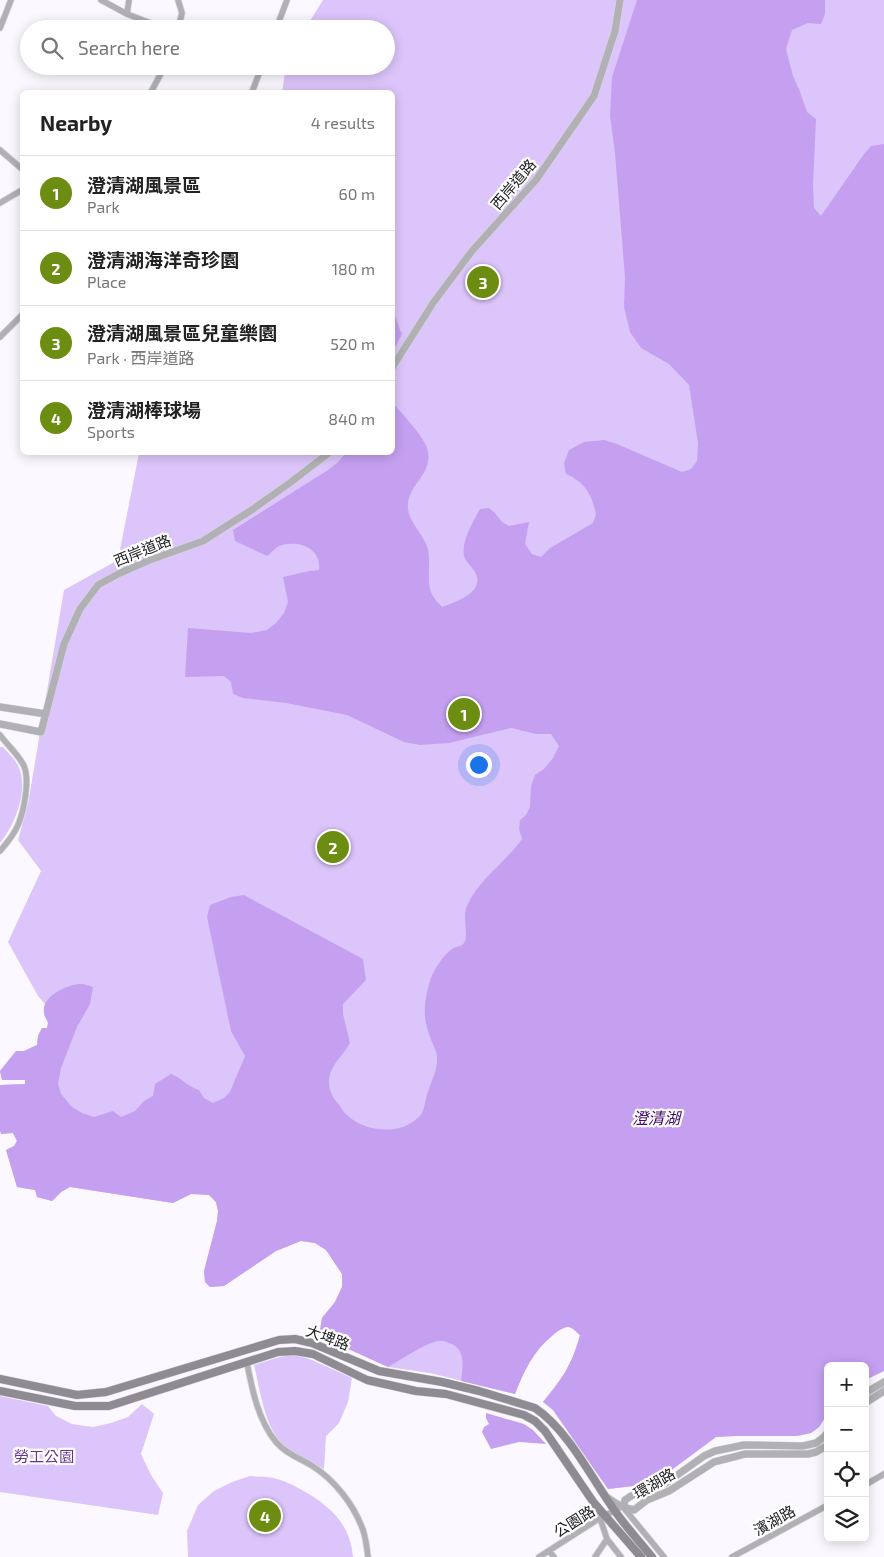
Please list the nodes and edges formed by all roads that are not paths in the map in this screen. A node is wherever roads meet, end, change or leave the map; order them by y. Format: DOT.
graph roads {
  1 [pos="11,0"];
  2 [pos="101,0"];
  3 [pos="129,0"];
  4 [pos="178,0"];
  5 [pos="287,0"];
  6 [pos="620,0"];
  7 [pos="127,14"];
  8 [pos="142,20"];
  9 [pos="180,20"];
  10 [pos="279,20"];
  11 [pos="0,28"];
  12 [pos="160,75"];
  13 [pos="259,75"];
  14 [pos="152,90"];
  15 [pos="253,90"];
  16 [pos="0,150"];
  17 [pos="20,167"];
  18 [pos="20,191"];
  19 [pos="0,203"];
  20 [pos="20,317"];
  21 [pos="0,337"];
  22 [pos="395,363"];
  23 [pos="326,455"];
  24 [pos="0,707"];
  25 [pos="46,714"];
  26 [pos="0,724"];
  27 [pos="0,735"];
  28 [pos="0,850"];
  29 [pos="247,1362"];
  30 [pos="0,1379"];
  31 [pos="884,1382"];
  32 [pos="869,1390"];
  33 [pos="0,1391"];
  34 [pos="884,1391"];
  35 [pos="869,1400"];
  36 [pos="824,1437"];
  37 [pos="767,1445"];
  38 [pos="824,1447"];
  39 [pos="767,1454"];
  40 [pos="884,1474"];
  41 [pos="869,1482"];
  42 [pos="606,1496"];
  43 [pos="623,1507"];
  44 [pos="824,1507"];
  45 [pos="615,1511"];
  46 [pos="603,1516"];
  47 [pos="606,1539"];
  48 [pos="549,1551"];
  49 [pos="368,1557"];
  50 [pos="539,1557"];
  51 [pos="554,1557"];
  52 [pos="595,1557"];
  53 [pos="621,1557"];
  54 [pos="641,1557"];
  55 [pos="652,1557"];
  56 [pos="664,1557"];
  57 [pos="732,1557"];
  1 -- 11 [label="street"];
  2 -- 7 [label="street"];
  3 -- 7 [label="street"];
  4 -- 9 [label="street"];
  5 -- 10 [label="street"];
  6 -- 22 [label="street, 西岸道路"];
  7 -- 8 [label="street"];
  12 -- 14 [label="street"];
  13 -- 15 [label="street"];
  16 -- 17 [label="street"];
  18 -- 19 [label="street"];
  20 -- 21 [label="street"];
  23 -- 25 [label="street, 西岸道路"];
  24 -- 25 [label="street"];
  25 -- 26 [label="street, 西岸道路"];
  27 -- 28 [label="street"];
  29 -- 33 [label="main road, 大埤路"];
  29 -- 46 [label="main road, 大埤路"];
  29 -- 49 [label="street"];
  30 -- 42 [label="main road, 大埤路"];
  31 -- 32 [label="street"];
  34 -- 35 [label="street"];
  36 -- 37 [label="street, 環湖路"];
  37 -- 39 [label="street"];
  37 -- 43 [label="street, 環湖路"];
  38 -- 39 [label="street, 環湖路"];
  39 -- 43 [label="street, 環湖路"];
  40 -- 41 [label="street"];
  42 -- 43 [label="street, 大埤路"];
  42 -- 45 [label="main road, 大埤路"];
  43 -- 45 [label="street, 公園路"];
  43 -- 56 [label="street, 大埤路"];
  44 -- 57 [label="street, 濱湖路"];
  45 -- 46 [label="street, 公園路"];
  45 -- 55 [label="main road, 大埤路"];
  46 -- 47 [label="street, 大埤路"];
  46 -- 48 [label="street, 公園路"];
  46 -- 54 [label="main road, 大埤路"];
  47 -- 52 [label="street"];
  47 -- 53 [label="street, 大埤路"];
  48 -- 50 [label="street, 公園路"];
  48 -- 51 [label="street"];
}
